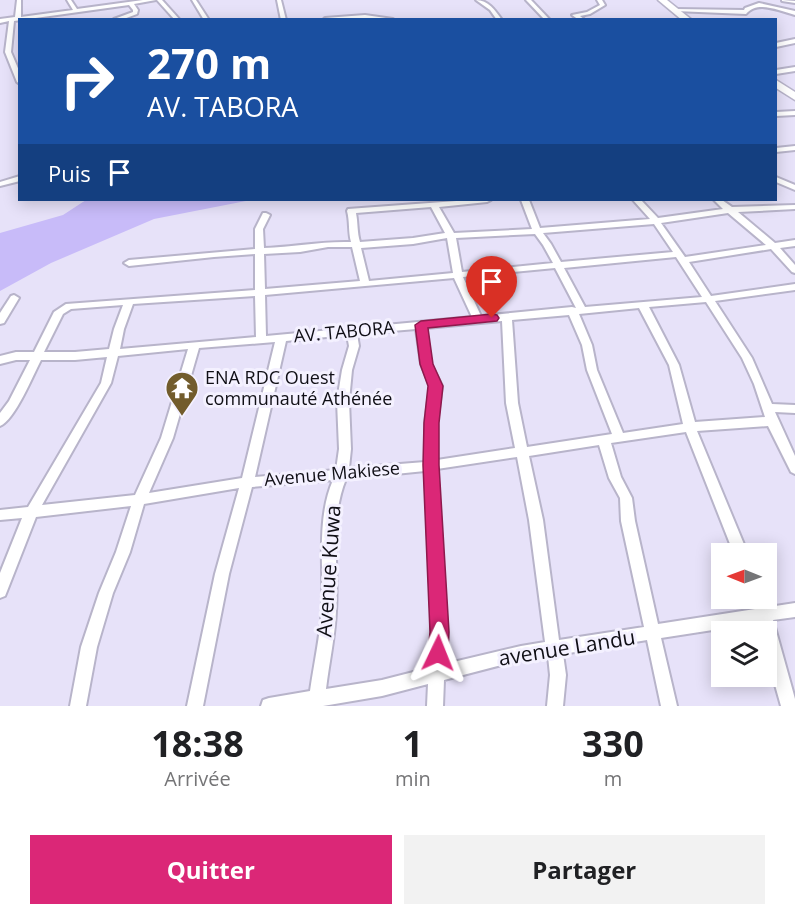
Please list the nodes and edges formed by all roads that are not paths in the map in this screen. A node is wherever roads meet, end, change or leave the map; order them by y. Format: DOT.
graph roads {
  1 [pos="19,0"];
  2 [pos="69,0"];
  3 [pos="154,0"];
  4 [pos="159,0"];
  5 [pos="194,0"];
  6 [pos="279,0"];
  7 [pos="478,0"];
  8 [pos="528,0"];
  9 [pos="599,0"];
  10 [pos="662,0"];
  11 [pos="772,0"];
  12 [pos="784,0"];
  13 [pos="795,2"];
  14 [pos="130,3"];
  15 [pos="764,5"];
  16 [pos="675,10"];
  17 [pos="76,11"];
  18 [pos="746,12"];
  19 [pos="795,13"];
  20 [pos="23,18"];
  21 [pos="120,18"];
  22 [pos="176,18"];
  23 [pos="206,18"];
  24 [pos="284,18"];
  25 [pos="352,18"];
  26 [pos="378,18"];
  27 [pos="499,18"];
  28 [pos="546,18"];
  29 [pos="579,18"];
  30 [pos="685,18"];
  31 [pos="750,18"];
  32 [pos="15,19"];
  33 [pos="18,19"];
  34 [pos="0,21"];
  35 [pos="795,41"];
  36 [pos="777,45"];
  37 [pos="795,69"];
  38 [pos="777,72"];
  39 [pos="18,77"];
  40 [pos="777,84"];
  41 [pos="795,97"];
  42 [pos="795,113"];
  43 [pos="777,114"];
  44 [pos="795,148"];
  45 [pos="777,150"];
  46 [pos="0,173"];
  47 [pos="18,179"];
  48 [pos="777,179"];
  49 [pos="3,183"];
  50 [pos="795,188"];
  51 [pos="476,201"];
  52 [pos="525,201"];
  53 [pos="638,201"];
  54 [pos="719,201"];
  55 [pos="434,205"];
  56 [pos="795,207"];
  57 [pos="731,210"];
  58 [pos="266,215"];
  59 [pos="656,221"];
  60 [pos="537,231"];
  61 [pos="452,235"];
  62 [pos="795,243"];
  63 [pos="356,245"];
  64 [pos="772,246"];
  65 [pos="259,251"];
  66 [pos="681,257"];
  67 [pos="129,263"];
  68 [pos="558,266"];
  69 [pos="795,270"];
  70 [pos="459,276"];
  71 [pos="365,283"];
  72 [pos="795,287"];
  73 [pos="260,292"];
  74 [pos="14,298"];
  75 [pos="709,298"];
  76 [pos="129,303"];
  77 [pos="642,304"];
  78 [pos="576,309"];
  79 [pos="507,317"];
  80 [pos="477,320"];
  81 [pos="0,321"];
  82 [pos="421,325"];
  83 [pos="351,332"];
  84 [pos="280,338"];
  85 [pos="261,340"];
  86 [pos="194,346"];
  87 [pos="113,353"];
  88 [pos="35,357"];
  89 [pos="0,360"];
  90 [pos="795,409"];
  91 [pos="770,415"];
  92 [pos="0,422"];
  93 [pos="690,427"];
  94 [pos="612,439"];
  95 [pos="523,452"];
  96 [pos="431,465"];
  97 [pos="795,469"];
  98 [pos="342,474"];
  99 [pos="247,482"];
  100 [pos="139,500"];
  101 [pos="32,513"];
  102 [pos="0,515"];
  103 [pos="737,543"];
  104 [pos="0,591"];
  105 [pos="764,609"];
  106 [pos="795,610"];
  107 [pos="766,615"];
  108 [pos="653,634"];
  109 [pos="553,649"];
  110 [pos="436,673"];
  111 [pos="316,702"];
  112 [pos="78,706"];
  113 [pos="195,706"];
  114 [pos="269,706"];
  115 [pos="435,706"];
  116 [pos="555,706"];
  117 [pos="669,706"];
  118 [pos="789,706"];
  1 -- 32 [label="street"];
  2 -- 17 [label="street"];
  3 -- 14 [label="street"];
  4 -- 22 [label="street"];
  5 -- 23 [label="street"];
  6 -- 24 [label="street"];
  7 -- 27 [label="street"];
  8 -- 28 [label="street"];
  9 -- 29 [label="street"];
  10 -- 16 [label="highway"];
  11 -- 15 [label="street"];
  12 -- 13 [label="street"];
  14 -- 17 [label="street"];
  14 -- 21 [label="street"];
  15 -- 18 [label="street"];
  15 -- 19 [label="street"];
  16 -- 18 [label="street"];
  16 -- 30 [label="highway"];
  17 -- 20 [label="street"];
  18 -- 31 [label="street"];
  25 -- 26 [label="street"];
  32 -- 33 [label="street"];
  32 -- 34 [label="street"];
  32 -- 39 [label="street"];
  35 -- 36 [label="street"];
  37 -- 38 [label="street"];
  40 -- 41 [label="highway"];
  42 -- 43 [label="street"];
  44 -- 45 [label="street"];
  46 -- 49 [label="street"];
  47 -- 49 [label="street"];
  48 -- 50 [label="street"];
  51 -- 55 [label="street"];
  52 -- 60 [label="street"];
  53 -- 59 [label="street"];
  54 -- 57 [label="street"];
  55 -- 61 [label="street"];
  55 -- 63 [label="street"];
  56 -- 57 [label="street"];
  57 -- 59 [label="street"];
  57 -- 64 [label="street"];
  58 -- 65 [label="street"];
  59 -- 60 [label="street"];
  59 -- 66 [label="street"];
  60 -- 61 [label="street"];
  60 -- 68 [label="street"];
  61 -- 63 [label="street"];
  61 -- 70 [label="street"];
  62 -- 64 [label="street"];
  63 -- 65 [label="street"];
  63 -- 71 [label="street"];
  64 -- 66 [label="street"];
  64 -- 69 [label="street"];
  65 -- 67 [label="street"];
  65 -- 73 [label="street"];
  66 -- 68 [label="street"];
  66 -- 75 [label="street"];
  68 -- 70 [label="street"];
  68 -- 78 [label="street"];
  70 -- 71 [label="street"];
  70 -- 80 [label="street"];
  71 -- 73 [label="street"];
  72 -- 75 [label="street, AV. TABORA"];
  73 -- 76 [label="street"];
  73 -- 85 [label="street"];
  74 -- 81 [label="street"];
  75 -- 77 [label="street, AV. TABORA"];
  75 -- 91 [label="street"];
  76 -- 87 [label="street"];
  76 -- 88 [label="street"];
  77 -- 78 [label="street, AV. TABORA"];
  77 -- 93 [label="street"];
  78 -- 79 [label="street, AV. TABORA"];
  78 -- 94 [label="street"];
  79 -- 80 [label="street, AV. TABORA"];
  79 -- 95 [label="street"];
  80 -- 82 [label="street, AV. TABORA"];
  82 -- 83 [label="street, AV. TABORA"];
  82 -- 96 [label="street"];
  83 -- 84 [label="street, AV. TABORA"];
  83 -- 98 [label="street, Avenue Kuwa"];
  84 -- 85 [label="street, AV. TABORA"];
  84 -- 99 [label="street"];
  85 -- 86 [label="street, AV. TABORA"];
  86 -- 87 [label="street, AV. TABORA"];
  86 -- 100 [label="street"];
  87 -- 88 [label="street, AV. TABORA"];
  87 -- 101 [label="street"];
  88 -- 89 [label="street, AV. TABORA"];
  88 -- 92 [label="street"];
  90 -- 91 [label="street, Avenue Makiese"];
  91 -- 93 [label="street, Avenue Makiese"];
  91 -- 97 [label="street"];
  93 -- 94 [label="street, Avenue Makiese"];
  93 -- 103 [label="street"];
  94 -- 95 [label="street, Avenue Makiese"];
  94 -- 108 [label="street"];
  95 -- 96 [label="street, Avenue Makiese"];
  95 -- 109 [label="street"];
  96 -- 98 [label="street, Avenue Makiese"];
  96 -- 110 [label="street"];
  98 -- 99 [label="street, Avenue Makiese"];
  98 -- 111 [label="street, Avenue Kuwa"];
  99 -- 100 [label="street, Avenue Makiese"];
  99 -- 113 [label="street"];
  100 -- 101 [label="street, Avenue Makiese"];
  100 -- 112 [label="street"];
  101 -- 102 [label="street, Avenue Makiese"];
  101 -- 104 [label="street"];
  105 -- 107 [label="street"];
  106 -- 107 [label="street, avenue Landu"];
  107 -- 108 [label="street, avenue Landu"];
  107 -- 118 [label="street"];
  108 -- 109 [label="street, avenue Landu"];
  108 -- 117 [label="street"];
  109 -- 110 [label="street, avenue Landu"];
  109 -- 116 [label="street"];
  110 -- 111 [label="street, avenue Landu"];
  110 -- 115 [label="street"];
  111 -- 114 [label="street, avenue Landu"];
}
